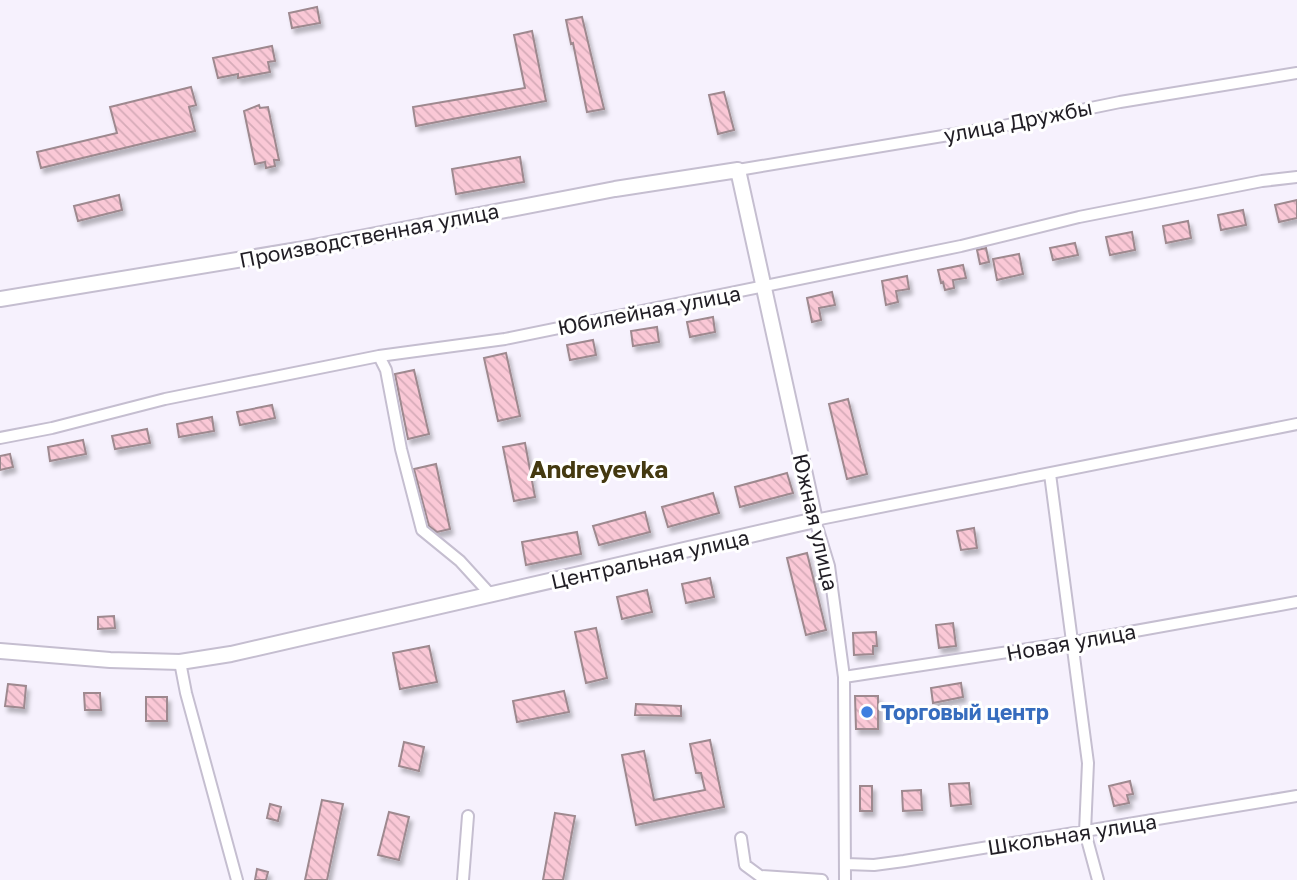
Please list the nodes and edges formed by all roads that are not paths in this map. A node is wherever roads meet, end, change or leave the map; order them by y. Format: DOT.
graph roads {
  1 [pos="1297,73"];
  2 [pos="738,170"];
  3 [pos="1297,177"];
  4 [pos="762,288"];
  5 [pos="0,299"];
  6 [pos="379,356"];
  7 [pos="1297,424"];
  8 [pos="0,438"];
  9 [pos="1050,474"];
  10 [pos="815,520"];
  11 [pos="491,595"];
  12 [pos="1297,602"];
  13 [pos="1074,642"];
  14 [pos="0,652"];
  15 [pos="180,662"];
  16 [pos="844,677"];
  17 [pos="1297,796"];
  18 [pos="468,816"];
  19 [pos="1085,832"];
  20 [pos="741,838"];
  21 [pos="846,864"];
  22 [pos="237,880"];
  23 [pos="463,880"];
  24 [pos="822,880"];
  25 [pos="845,880"];
  26 [pos="1098,880"];
  1 -- 2 [label="street, улица Дружбы"];
  2 -- 4 [label="street, Южная улица"];
  2 -- 5 [label="street, Производственная улица"];
  3 -- 4 [label="street, Юбилейная улица"];
  4 -- 6 [label="street, Юбилейная улица"];
  4 -- 10 [label="street, Южная улица"];
  6 -- 8 [label="street, Юбилейная улица"];
  6 -- 11 [label="street"];
  7 -- 9 [label="street, Центральная улица"];
  9 -- 10 [label="street, Центральная улица"];
  9 -- 13 [label="street"];
  10 -- 11 [label="street, Центральная улица"];
  10 -- 16 [label="street, Южная улица"];
  11 -- 15 [label="street, Центральная улица"];
  12 -- 13 [label="street, Новая улица"];
  13 -- 16 [label="street, Новая улица"];
  13 -- 19 [label="street"];
  14 -- 15 [label="street, Центральная улица"];
  15 -- 22 [label="street"];
  16 -- 21 [label="street, Южная улица"];
  17 -- 19 [label="street, Школьная улица"];
  18 -- 23 [label="street"];
  19 -- 21 [label="street, Школьная улица"];
  19 -- 26 [label="street"];
  20 -- 24 [label="street"];
  21 -- 25 [label="street, Южная улица"];
}
